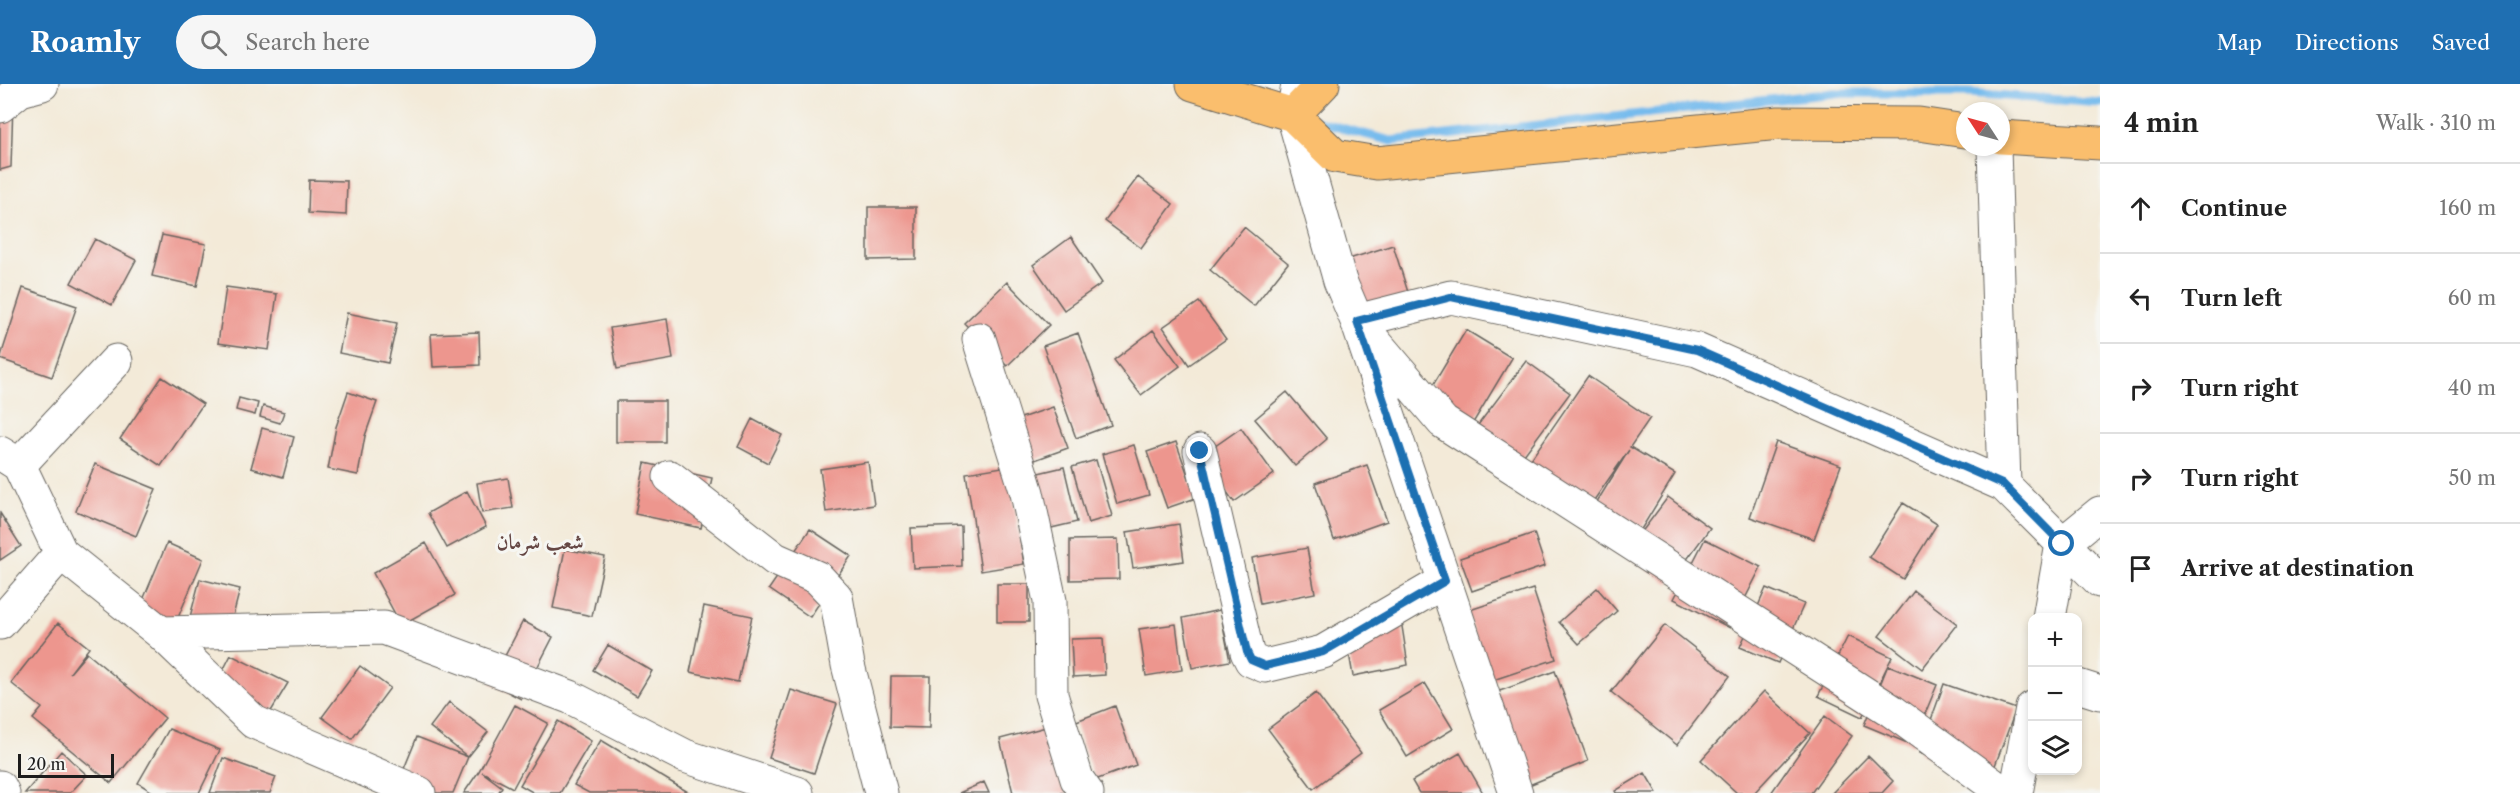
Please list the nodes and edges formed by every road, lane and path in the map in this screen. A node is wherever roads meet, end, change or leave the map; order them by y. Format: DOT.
graph roads {
  1 [pos="42,84"];
  2 [pos="1193,84"];
  3 [pos="1298,84"];
  4 [pos="1323,84"];
  5 [pos="0,106"];
  6 [pos="1293,116"];
  7 [pos="1956,130"];
  8 [pos="2010,138"];
  9 [pos="2100,143"];
  10 [pos="1994,156"];
  11 [pos="1357,321"];
  12 [pos="979,339"];
  13 [pos="116,361"];
  14 [pos="1200,451"];
  15 [pos="10,459"];
  16 [pos="670,477"];
  17 [pos="2004,485"];
  18 [pos="2100,513"];
  19 [pos="2062,544"];
  20 [pos="61,553"];
  21 [pos="1445,581"];
  22 [pos="2100,582"];
  23 [pos="2050,613"];
  24 [pos="0,623"];
  25 [pos="161,633"];
  26 [pos="2082,687"];
  27 [pos="2100,693"];
  28 [pos="2030,721"];
  29 [pos="0,787"];
  30 [pos="404,790"];
  31 [pos="3,793"];
  32 [pos="797,793"];
  33 [pos="881,793"];
  34 [pos="1087,793"];
  35 [pos="1516,793"];
  36 [pos="2004,793"];
  37 [pos="2016,793"];
  1 -- 5 [label="street"];
  2 -- 6 [label="main road"];
  3 -- 6 [label="street"];
  4 -- 6 [label="main road"];
  6 -- 7 [label="main road"];
  6 -- 11 [label="street"];
  8 -- 9 [label="main road"];
  10 -- 17 [label="street"];
  11 -- 17 [label="street"];
  11 -- 21 [label="street"];
  11 -- 36 [label="street"];
  12 -- 34 [label="street"];
  13 -- 15 [label="street"];
  14 -- 21 [label="street"];
  15 -- 20 [label="street"];
  16 -- 33 [label="street"];
  17 -- 19 [label="street"];
  18 -- 19 [label="street"];
  19 -- 22 [label="street"];
  19 -- 23 [label="street"];
  20 -- 24 [label="street"];
  20 -- 25 [label="street"];
  21 -- 35 [label="street"];
  25 -- 30 [label="street"];
  25 -- 32 [label="street"];
  26 -- 27 [label="street"];
  28 -- 37 [label="street"];
  29 -- 31 [label="street"];
}
